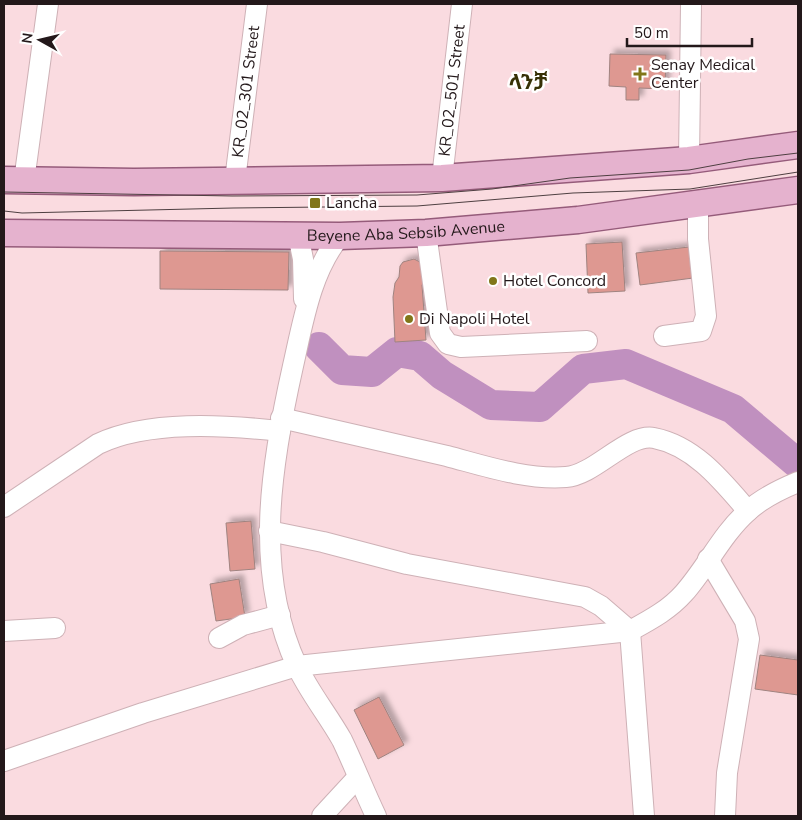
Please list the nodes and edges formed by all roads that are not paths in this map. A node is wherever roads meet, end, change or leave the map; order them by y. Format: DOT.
graph roads {
  1 [pos="48,4"];
  2 [pos="257,4"];
  3 [pos="462,4"];
  4 [pos="691,4"];
  5 [pos="798,145"];
  6 [pos="689,160"];
  7 [pos="442,178"];
  8 [pos="235,180"];
  9 [pos="14,181"];
  10 [pos="798,190"];
  11 [pos="698,202"];
  12 [pos="8,233"];
  13 [pos="426,233"];
  14 [pos="298,235"];
  15 [pos="340,236"];
  16 [pos="303,323"];
  17 [pos="664,336"];
  18 [pos="586,340"];
  19 [pos="281,424"];
  20 [pos="798,482"];
  21 [pos="4,507"];
  22 [pos="748,511"];
  23 [pos="269,532"];
  24 [pos="708,559"];
  25 [pos="280,615"];
  26 [pos="55,628"];
  27 [pos="630,630"];
  28 [pos="4,632"];
  29 [pos="219,638"];
  30 [pos="297,666"];
  31 [pos="4,761"];
  32 [pos="358,778"];
  33 [pos="322,816"];
  34 [pos="376,816"];
  35 [pos="644,816"];
  36 [pos="725,816"];
  1 -- 9 [label="street"];
  2 -- 8 [label="street, KR_02_301 Street"];
  3 -- 7 [label="street, KR_02_501 Street"];
  4 -- 6 [label="street"];
  5 -- 6 [label="main road"];
  6 -- 7 [label="main road"];
  7 -- 8 [label="main road"];
  8 -- 9 [label="main road"];
  10 -- 11 [label="main road, Beyene Aba Sebsib Avenue"];
  11 -- 13 [label="main road, Beyene Aba Sebsib Avenue"];
  11 -- 17 [label="street"];
  12 -- 14 [label="main road, Beyene Aba Sebsib Avenue"];
  13 -- 15 [label="main road, Beyene Aba Sebsib Avenue"];
  13 -- 18 [label="street"];
  14 -- 15 [label="main road, Beyene Aba Sebsib Avenue"];
  14 -- 16 [label="street"];
  15 -- 16 [label="street"];
  16 -- 19 [label="street"];
  19 -- 21 [label="street"];
  19 -- 22 [label="street"];
  19 -- 23 [label="street"];
  20 -- 22 [label="street"];
  22 -- 24 [label="street"];
  23 -- 25 [label="street"];
  23 -- 27 [label="street"];
  24 -- 27 [label="street"];
  24 -- 36 [label="street"];
  25 -- 29 [label="street"];
  25 -- 30 [label="street"];
  26 -- 28 [label="street"];
  27 -- 30 [label="street"];
  27 -- 35 [label="street"];
  30 -- 31 [label="street"];
  30 -- 32 [label="street"];
  32 -- 33 [label="street"];
  32 -- 34 [label="street"];
}
